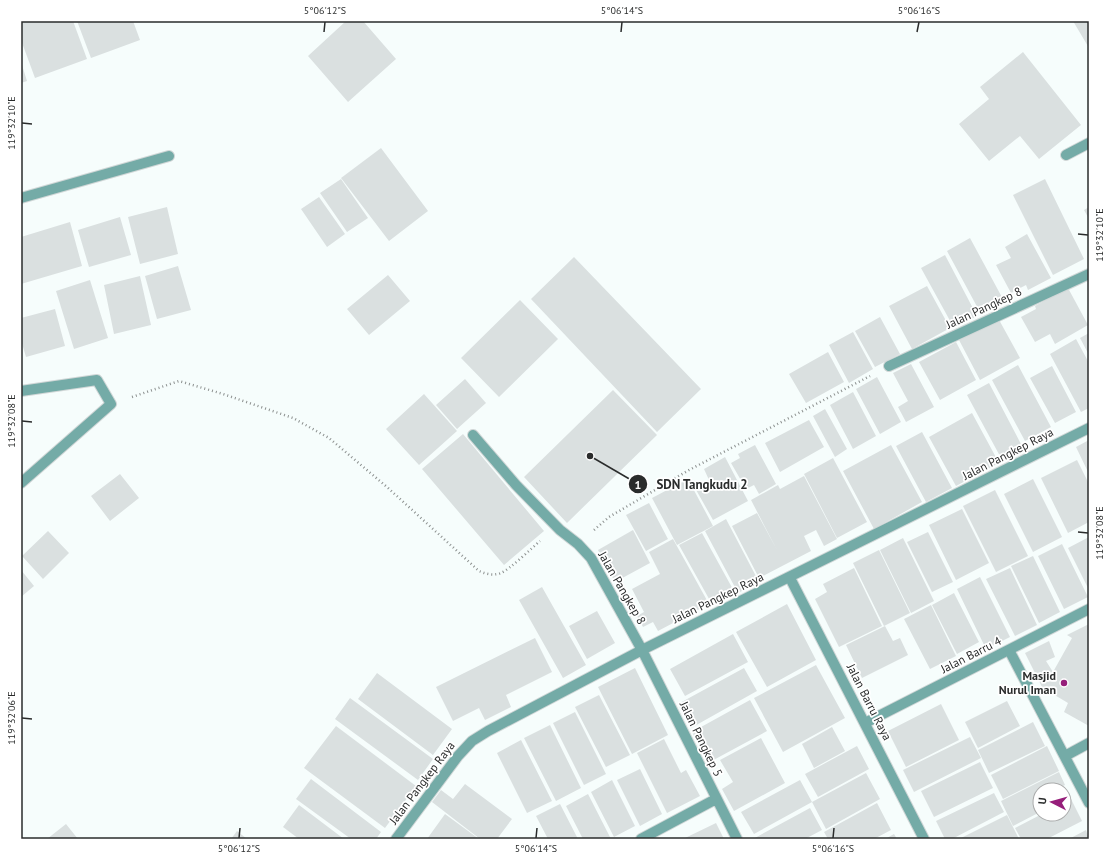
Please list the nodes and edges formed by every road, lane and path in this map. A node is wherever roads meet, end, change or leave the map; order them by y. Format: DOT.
graph roads {
  1 [pos="1089,143"];
  2 [pos="1066,155"];
  3 [pos="169,156"];
  4 [pos="21,198"];
  5 [pos="1089,274"];
  6 [pos="889,366"];
  7 [pos="21,391"];
  8 [pos="111,404"];
  9 [pos="1089,428"];
  10 [pos="473,435"];
  11 [pos="21,483"];
  12 [pos="559,528"];
  13 [pos="576,542"];
  14 [pos="790,578"];
  15 [pos="1089,609"];
  16 [pos="642,650"];
  17 [pos="1009,650"];
  18 [pos="865,723"];
  19 [pos="1089,743"];
  20 [pos="1065,756"];
  21 [pos="716,799"];
  22 [pos="1089,803"];
  23 [pos="396,839"];
  24 [pos="641,839"];
  25 [pos="736,839"];
  26 [pos="924,839"];
  1 -- 2 [label="street"];
  3 -- 4 [label="street"];
  5 -- 6 [label="street, Jalan Pangkep 8"];
  6 -- 13 [label="path"];
  7 -- 8 [label="street"];
  8 -- 11 [label="street"];
  8 -- 12 [label="path"];
  9 -- 14 [label="street, Jalan Pangkep Raya"];
  10 -- 12 [label="street, Jalan Pangkep 8"];
  12 -- 13 [label="street, Jalan Pangkep 8"];
  13 -- 16 [label="street, Jalan Pangkep 8"];
  14 -- 16 [label="street, Jalan Pangkep Raya"];
  14 -- 18 [label="street, Jalan Barru Raya"];
  15 -- 17 [label="street, Jalan Barru 4"];
  16 -- 21 [label="street, Jalan Pangkep 5"];
  16 -- 23 [label="street, Jalan Pangkep Raya"];
  17 -- 18 [label="street, Jalan Barru 4"];
  17 -- 20 [label="street"];
  18 -- 26 [label="street, Jalan Barru Raya"];
  19 -- 20 [label="street"];
  20 -- 22 [label="street"];
  21 -- 24 [label="street"];
  21 -- 25 [label="street, Jalan Pangkep 5"];
}
